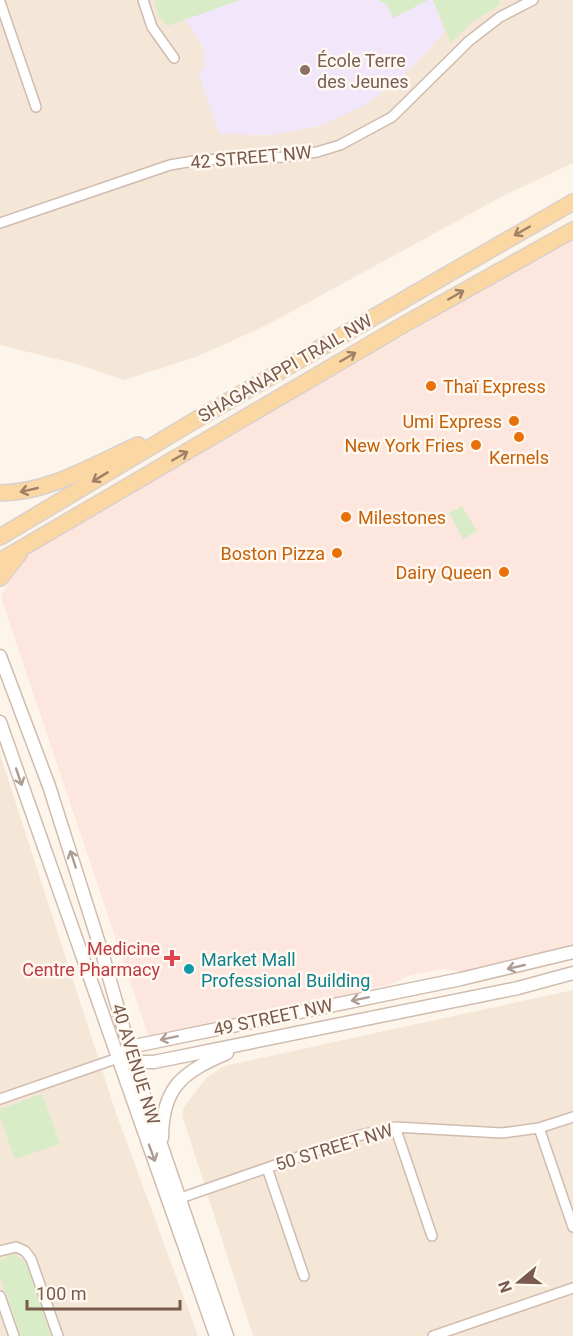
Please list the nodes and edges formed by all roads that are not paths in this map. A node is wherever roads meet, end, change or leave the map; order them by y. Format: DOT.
graph roads {
  1 [pos="142,0"];
  2 [pos="533,0"];
  3 [pos="0,2"];
  4 [pos="174,58"];
  5 [pos="36,107"];
  6 [pos="573,202"];
  7 [pos="0,223"];
  8 [pos="573,230"];
  9 [pos="199,418"];
  10 [pos="0,493"];
  11 [pos="0,537"];
  12 [pos="24,548"];
  13 [pos="0,561"];
  14 [pos="0,578"];
  15 [pos="0,656"];
  16 [pos="0,722"];
  17 [pos="573,952"];
  18 [pos="573,974"];
  19 [pos="251,1042"];
  20 [pos="129,1047"];
  21 [pos="118,1058"];
  22 [pos="133,1064"];
  23 [pos="0,1099"];
  24 [pos="573,1117"];
  25 [pos="395,1127"];
  26 [pos="539,1128"];
  27 [pos="163,1145"];
  28 [pos="267,1168"];
  29 [pos="175,1200"];
  30 [pos="573,1227"];
  31 [pos="432,1236"];
  32 [pos="0,1251"];
  33 [pos="304,1276"];
  34 [pos="573,1288"];
  35 [pos="0,1296"];
  36 [pos="464,1325"];
  37 [pos="14,1336"];
  38 [pos="58,1336"];
  39 [pos="216,1336"];
  40 [pos="227,1336"];
  41 [pos="432,1336"];
  42 [pos="468,1336"];
  1 -- 4 [label="street"];
  2 -- 7 [label="street, 42 STREET NW"];
  3 -- 5 [label="street"];
  6 -- 9 [label="main road, SHAGANAPPI TRAIL NW, one-way"];
  12 -- 8 [label="main road, SHAGANAPPI TRAIL NW, one-way"];
  9 -- 10 [label="main road, one-way"];
  9 -- 11 [label="main road, SHAGANAPPI TRAIL NW, one-way"];
  12 -- 13 [label="main road, SHAGANAPPI TRAIL NW"];
  12 -- 14 [label="main road"];
  20 -- 15 [label="street, 40 AVENUE NW, one-way"];
  16 -- 21 [label="street, 40 AVENUE NW, one-way"];
  17 -- 20 [label="street, 49 STREET NW, one-way"];
  18 -- 19 [label="street, 49 STREET NW"];
  19 -- 22 [label="street, 49 STREET NW"];
  19 -- 27 [label="street"];
  20 -- 21 [label="street"];
  20 -- 22 [label="street, 40 AVENUE NW"];
  21 -- 22 [label="street, 49 STREET NW"];
  21 -- 23 [label="street"];
  21 -- 29 [label="street, 40 AVENUE NW, one-way"];
  22 -- 27 [label="street, 40 AVENUE NW"];
  24 -- 26 [label="street, 50 STREET NW"];
  25 -- 26 [label="street, 50 STREET NW"];
  25 -- 28 [label="street, 50 STREET NW"];
  25 -- 31 [label="street"];
  26 -- 30 [label="street"];
  27 -- 29 [label="street, 40 AVENUE NW"];
  28 -- 29 [label="street, 50 STREET NW"];
  28 -- 33 [label="street"];
  29 -- 39 [label="street, 40 AVENUE NW"];
  29 -- 40 [label="street, 40 AVENUE NW"];
  32 -- 38 [label="street"];
  34 -- 36 [label="street"];
  35 -- 37 [label="street"];
  36 -- 41 [label="street"];
  36 -- 42 [label="street"];
}
